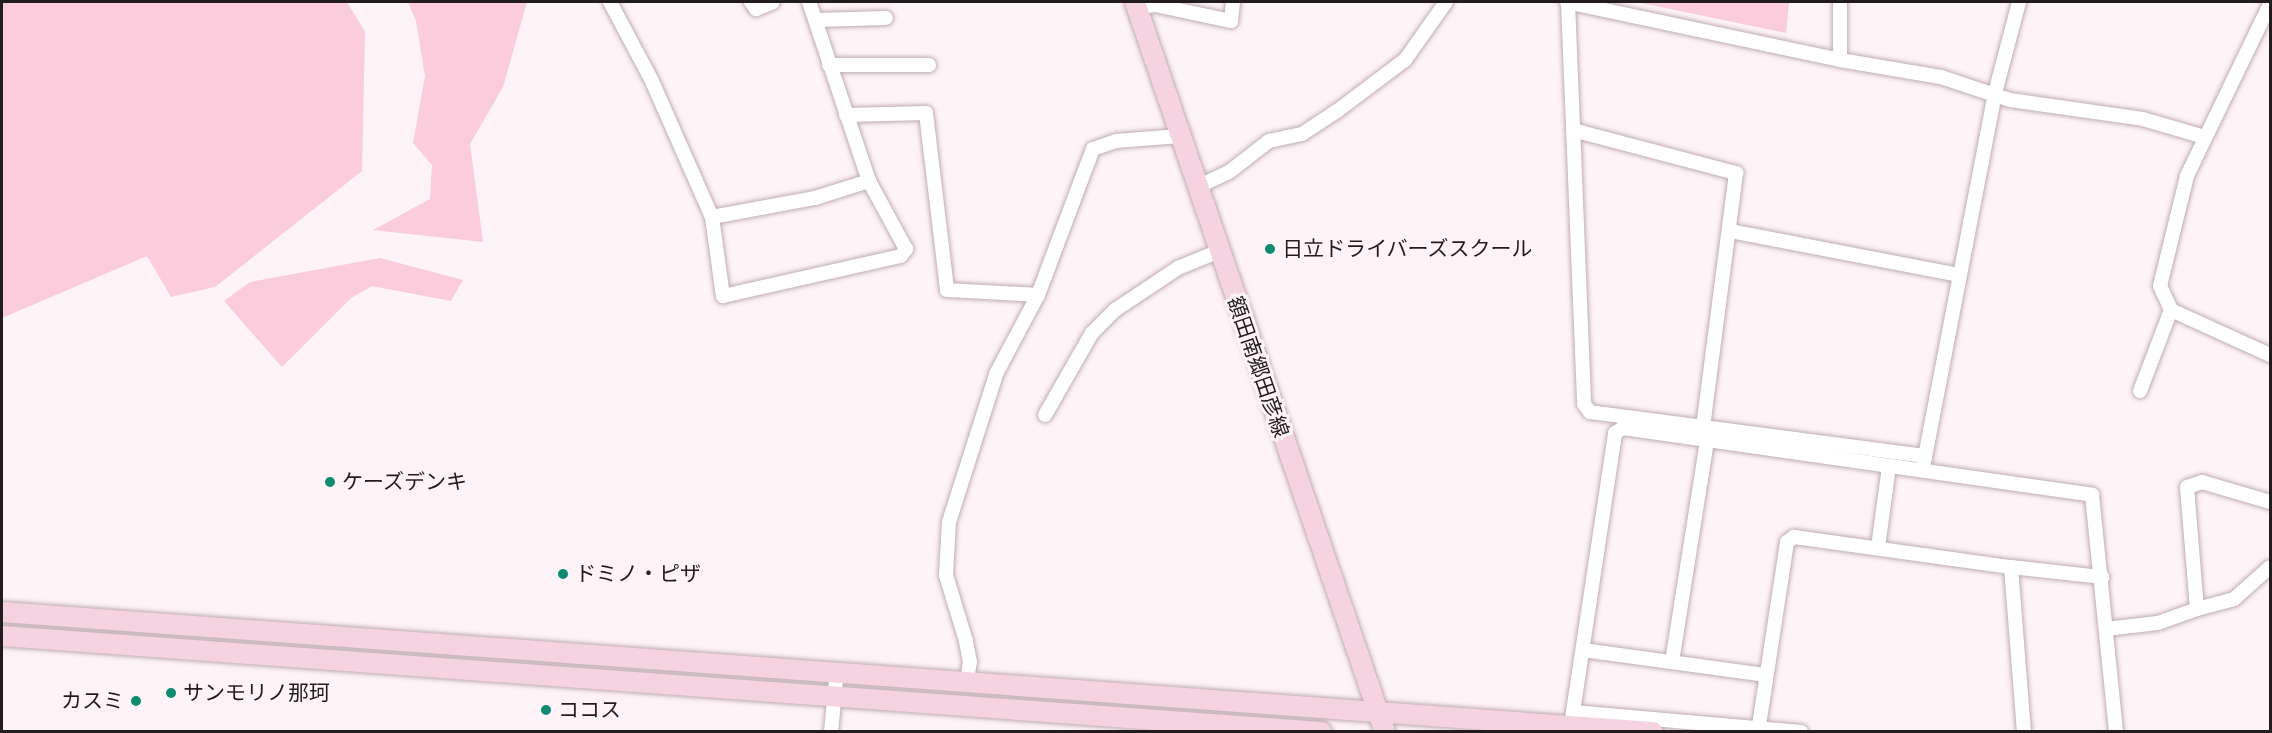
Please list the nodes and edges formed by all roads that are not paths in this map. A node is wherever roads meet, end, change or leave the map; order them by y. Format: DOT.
graph roads {
  1 [pos="610,2"];
  2 [pos="751,2"];
  3 [pos="773,2"];
  4 [pos="809,2"];
  5 [pos="1233,2"];
  6 [pos="1446,2"];
  7 [pos="1568,2"];
  8 [pos="1840,2"];
  9 [pos="2019,2"];
  10 [pos="2271,4"];
  11 [pos="1136,5"];
  12 [pos="886,18"];
  13 [pos="816,20"];
  14 [pos="1840,60"];
  15 [pos="829,65"];
  16 [pos="929,65"];
  17 [pos="1995,93"];
  18 [pos="846,115"];
  19 [pos="1573,130"];
  20 [pos="1180,136"];
  21 [pos="2204,137"];
  22 [pos="869,181"];
  23 [pos="1197,187"];
  24 [pos="712,217"];
  25 [pos="1730,231"];
  26 [pos="1219,251"];
  27 [pos="1958,276"];
  28 [pos="1038,295"];
  29 [pos="2171,310"];
  30 [pos="2271,355"];
  31 [pos="2140,391"];
  32 [pos="1045,415"];
  33 [pos="1705,434"];
  34 [pos="1925,456"];
  35 [pos="1889,467"];
  36 [pos="1922,470"];
  37 [pos="2271,502"];
  38 [pos="1878,547"];
  39 [pos="2011,567"];
  40 [pos="2271,567"];
  41 [pos="2102,577"];
  42 [pos="2197,609"];
  43 [pos="2,612"];
  44 [pos="2106,629"];
  45 [pos="2,636"];
  46 [pos="1583,650"];
  47 [pos="1672,662"];
  48 [pos="837,670"];
  49 [pos="1766,675"];
  50 [pos="968,680"];
  51 [pos="835,694"];
  52 [pos="1377,711"];
  53 [pos="1573,719"];
  54 [pos="1758,730"];
  55 [pos="831,732"];
  56 [pos="1322,732"];
  57 [pos="1385,732"];
  58 [pos="1653,732"];
  59 [pos="1802,732"];
  60 [pos="2024,732"];
  61 [pos="2115,732"];
  1 -- 24 [label="street"];
  2 -- 3 [label="street"];
  4 -- 13 [label="street"];
  5 -- 11 [label="street"];
  6 -- 23 [label="street"];
  7 -- 14 [label="street"];
  7 -- 19 [label="street"];
  8 -- 14 [label="street"];
  9 -- 17 [label="street"];
  10 -- 21 [label="street"];
  11 -- 20 [label="street, 額田南郷田彦線"];
  12 -- 13 [label="street"];
  13 -- 15 [label="street"];
  14 -- 17 [label="street"];
  15 -- 16 [label="street"];
  15 -- 18 [label="street"];
  17 -- 21 [label="street"];
  17 -- 27 [label="street"];
  18 -- 22 [label="street"];
  18 -- 28 [label="street"];
  19 -- 25 [label="street"];
  19 -- 33 [label="street"];
  20 -- 23 [label="street, 額田南郷田彦線"];
  20 -- 28 [label="street"];
  21 -- 29 [label="street"];
  22 -- 24 [label="street"];
  22 -- 24 [label="street"];
  23 -- 26 [label="street, 額田南郷田彦線"];
  25 -- 27 [label="street"];
  25 -- 33 [label="street"];
  26 -- 32 [label="street"];
  26 -- 52 [label="street, 額田南郷田彦線"];
  27 -- 34 [label="street"];
  28 -- 50 [label="street"];
  29 -- 30 [label="street"];
  29 -- 31 [label="street"];
  33 -- 34 [label="street"];
  33 -- 35 [label="street"];
  33 -- 46 [label="street"];
  33 -- 47 [label="street"];
  34 -- 36 [label="street"];
  35 -- 36 [label="street"];
  35 -- 38 [label="street"];
  36 -- 41 [label="street"];
  37 -- 42 [label="street"];
  38 -- 39 [label="street"];
  38 -- 49 [label="street"];
  39 -- 41 [label="street"];
  39 -- 60 [label="street"];
  40 -- 42 [label="street"];
  41 -- 44 [label="street"];
  42 -- 44 [label="street"];
  43 -- 48 [label="street"];
  44 -- 61 [label="street"];
  45 -- 51 [label="street"];
  46 -- 47 [label="street"];
  46 -- 53 [label="street"];
  47 -- 49 [label="street"];
  48 -- 50 [label="street"];
  48 -- 51 [label="street"];
  49 -- 54 [label="street"];
  50 -- 52 [label="street"];
  51 -- 55 [label="street"];
  51 -- 56 [label="street"];
  52 -- 53 [label="street"];
  52 -- 57 [label="street, 額田南郷田彦線"];
  53 -- 54 [label="street"];
  53 -- 58 [label="street"];
  54 -- 59 [label="street"];
}
